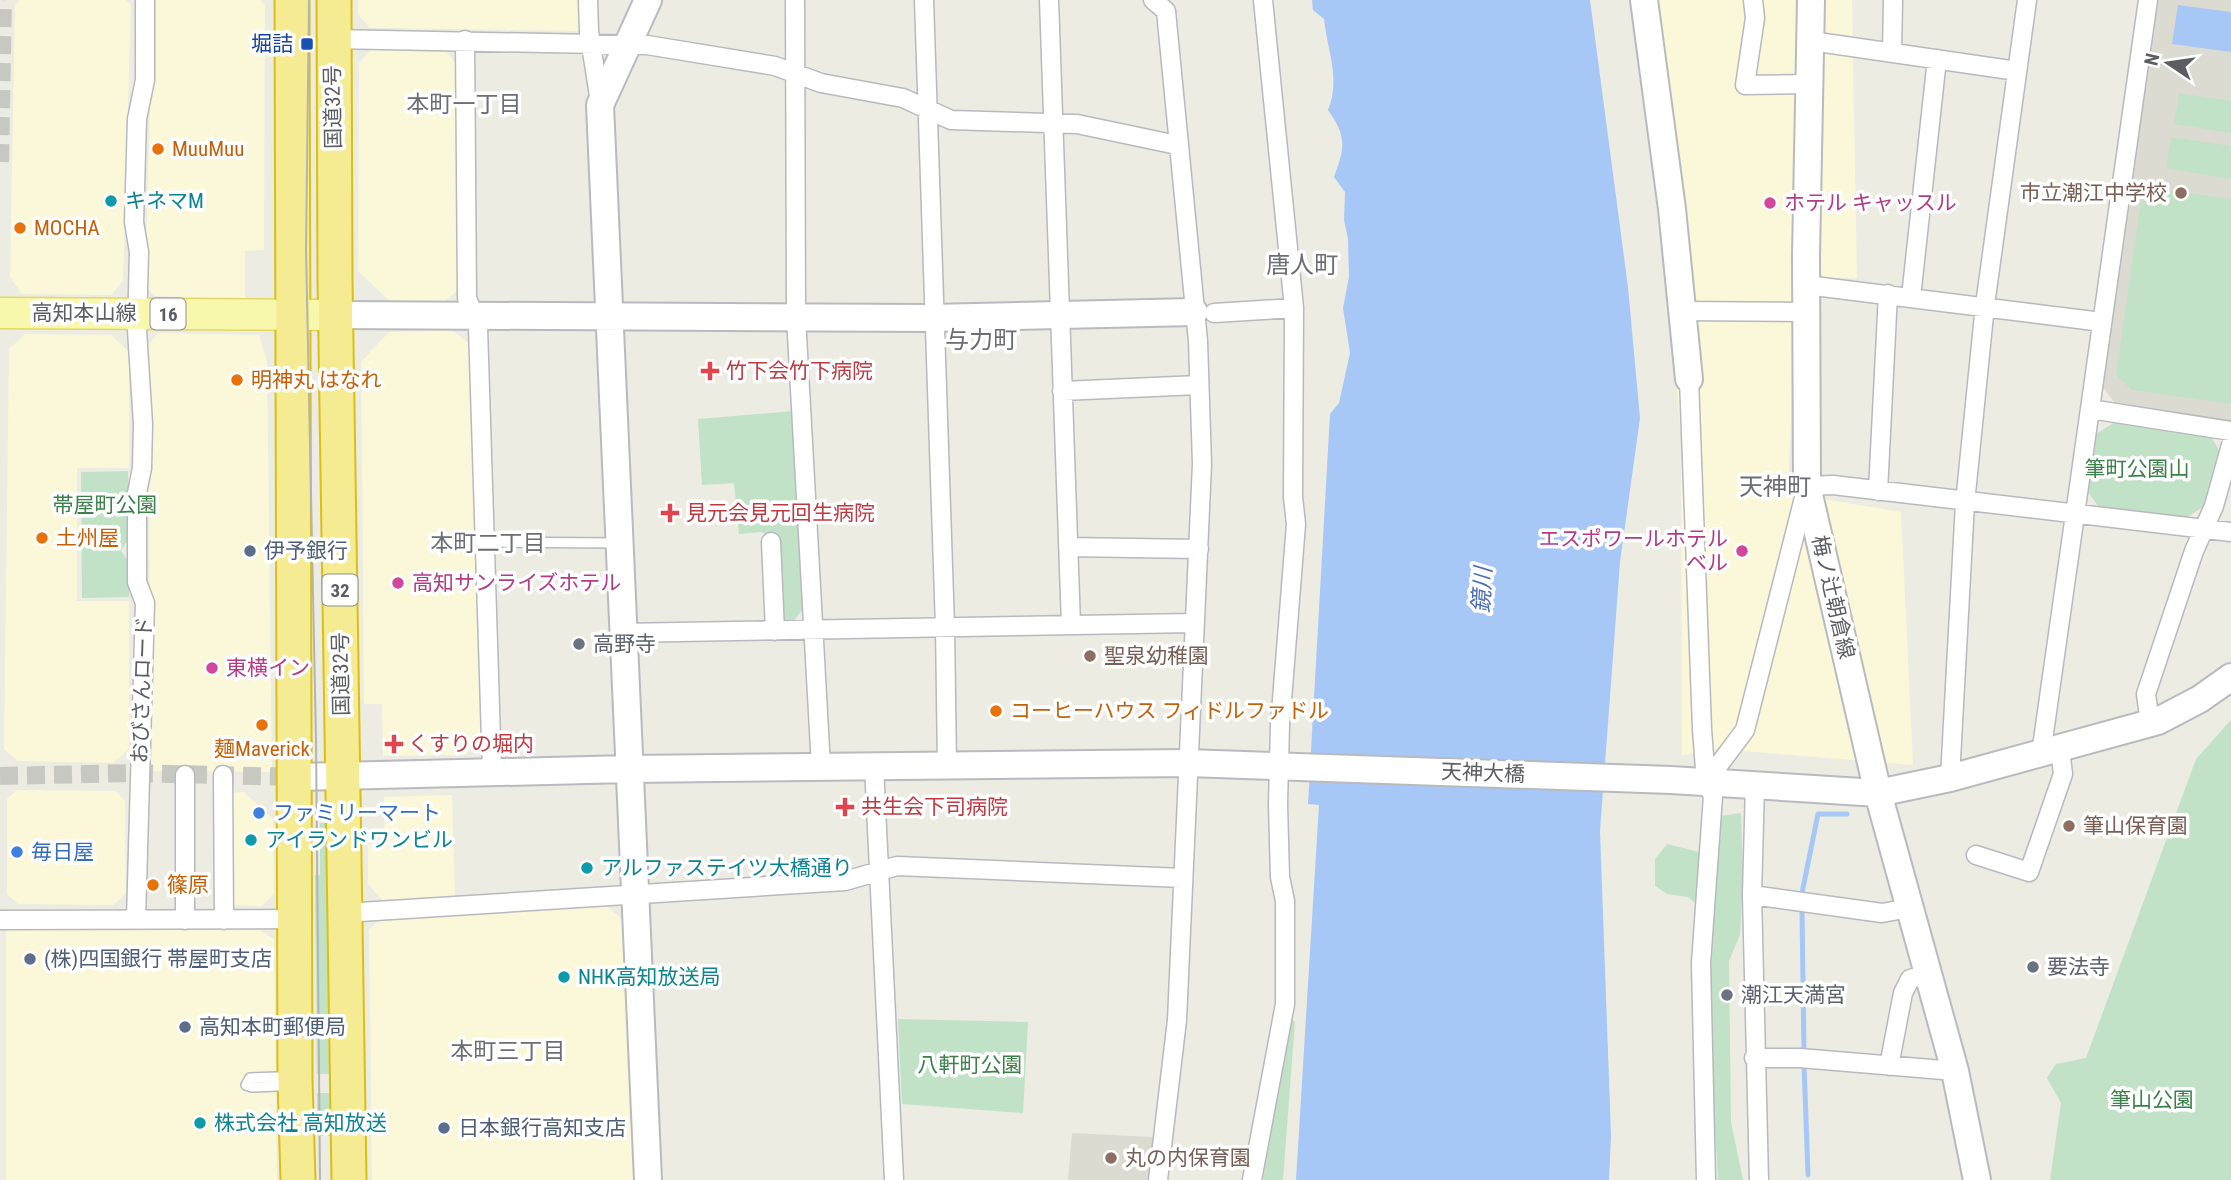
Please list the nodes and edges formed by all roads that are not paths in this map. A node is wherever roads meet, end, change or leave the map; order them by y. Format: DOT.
graph roads {
  1 [pos="145,0"];
  2 [pos="292,0"];
  3 [pos="334,0"];
  4 [pos="588,0"];
  5 [pos="648,0"];
  6 [pos="795,0"];
  7 [pos="924,0"];
  8 [pos="1049,0"];
  9 [pos="1263,0"];
  10 [pos="1644,0"];
  11 [pos="1753,0"];
  12 [pos="1811,0"];
  13 [pos="1893,0"];
  14 [pos="2027,0"];
  15 [pos="2148,0"];
  16 [pos="1162,4"];
  17 [pos="332,39"];
  18 [pos="464,40"];
  19 [pos="586,41"];
  20 [pos="1811,41"];
  21 [pos="629,44"];
  22 [pos="1892,53"];
  23 [pos="1937,60"];
  24 [pos="2017,71"];
  25 [pos="796,73"];
  26 [pos="1810,84"];
  27 [pos="600,105"];
  28 [pos="926,108"];
  29 [pos="1052,122"];
  30 [pos="1177,145"];
  31 [pos="1806,285"];
  32 [pos="1888,294"];
  33 [pos="1911,297"];
  34 [pos="1985,305"];
  35 [pos="1294,308"];
  36 [pos="1682,311"];
  37 [pos="1806,312"];
  38 [pos="0,313"];
  39 [pos="137,313"];
  40 [pos="1204,313"];
  41 [pos="472,314"];
  42 [pos="293,315"];
  43 [pos="335,315"];
  44 [pos="610,315"];
  45 [pos="1059,315"];
  46 [pos="796,317"];
  47 [pos="932,318"];
  48 [pos="2102,321"];
  49 [pos="1689,379"];
  50 [pos="1199,385"];
  51 [pos="1062,391"];
  52 [pos="2090,409"];
  53 [pos="2231,431"];
  54 [pos="2231,444"];
  55 [pos="1807,486"];
  56 [pos="1878,491"];
  57 [pos="1965,503"];
  58 [pos="2073,515"];
  59 [pos="2204,529"];
  60 [pos="2231,532"];
  61 [pos="485,542"];
  62 [pos="771,542"];
  63 [pos="619,543"];
  64 [pos="1068,547"];
  65 [pos="1199,550"];
  66 [pos="1194,623"];
  67 [pos="1071,625"];
  68 [pos="945,627"];
  69 [pos="775,631"];
  70 [pos="815,631"];
  71 [pos="622,633"];
  72 [pos="2231,677"];
  73 [pos="2150,723"];
  74 [pos="2051,751"];
  75 [pos="1188,762"];
  76 [pos="947,765"];
  77 [pos="1287,765"];
  78 [pos="874,766"];
  79 [pos="821,767"];
  80 [pos="629,769"];
  81 [pos="492,771"];
  82 [pos="185,775"];
  83 [pos="223,775"];
  84 [pos="342,776"];
  85 [pos="296,777"];
  86 [pos="1950,778"];
  87 [pos="1706,782"];
  88 [pos="1755,785"];
  89 [pos="1878,793"];
  90 [pos="1976,855"];
  91 [pos="880,871"];
  92 [pos="1182,878"];
  93 [pos="634,893"];
  94 [pos="1752,895"];
  95 [pos="1909,908"];
  96 [pos="344,913"];
  97 [pos="294,919"];
  98 [pos="0,920"];
  99 [pos="135,920"];
  100 [pos="185,920"];
  101 [pos="225,920"];
  102 [pos="1928,974"];
  103 [pos="1754,1058"];
  104 [pos="1889,1066"];
  105 [pos="1955,1070"];
  106 [pos="298,1180"];
  107 [pos="349,1180"];
  108 [pos="648,1180"];
  109 [pos="894,1180"];
  110 [pos="1158,1180"];
  111 [pos="1252,1180"];
  112 [pos="1706,1180"];
  113 [pos="1759,1180"];
  114 [pos="1977,1180"];
  1 -- 39 [label="street, おびさんロード"];
  2 -- 42 [label="highway, 国道32号 / 32"];
  3 -- 17 [label="highway, 国道32号 / 32"];
  4 -- 19 [label="street"];
  5 -- 21 [label="street"];
  6 -- 25 [label="street"];
  7 -- 28 [label="street"];
  8 -- 29 [label="street"];
  9 -- 35 [label="street"];
  10 -- 36 [label="street"];
  11 -- 26 [label="street"];
  12 -- 20 [label="street, 梅ノ辻朝倉線"];
  13 -- 22 [label="street"];
  14 -- 24 [label="street"];
  15 -- 48 [label="street"];
  16 -- 30 [label="street"];
  17 -- 18 [label="street"];
  17 -- 43 [label="highway, 国道32号 / 32"];
  18 -- 19 [label="street"];
  18 -- 41 [label="street"];
  19 -- 21 [label="street"];
  19 -- 27 [label="street"];
  20 -- 22 [label="street"];
  20 -- 26 [label="street, 梅ノ辻朝倉線"];
  21 -- 25 [label="street"];
  21 -- 27 [label="street"];
  22 -- 23 [label="street"];
  23 -- 24 [label="street"];
  23 -- 33 [label="street"];
  24 -- 34 [label="street"];
  25 -- 28 [label="street"];
  25 -- 46 [label="street"];
  26 -- 31 [label="street, 梅ノ辻朝倉線"];
  27 -- 44 [label="street"];
  28 -- 29 [label="street"];
  28 -- 47 [label="street"];
  29 -- 30 [label="street"];
  29 -- 45 [label="street"];
  30 -- 40 [label="street"];
  31 -- 32 [label="street"];
  31 -- 37 [label="street, 梅ノ辻朝倉線"];
  32 -- 33 [label="street"];
  32 -- 56 [label="street"];
  33 -- 34 [label="street"];
  34 -- 48 [label="street"];
  34 -- 57 [label="street"];
  35 -- 40 [label="street"];
  35 -- 77 [label="street"];
  36 -- 37 [label="street"];
  36 -- 49 [label="street"];
  37 -- 55 [label="street, 梅ノ辻朝倉線"];
  38 -- 39 [label="main road, 高知本山線 / 16"];
  39 -- 42 [label="main road, 高知本山線 / 16"];
  39 -- 99 [label="street, おびさんロード"];
  40 -- 45 [label="street"];
  40 -- 50 [label="street"];
  41 -- 43 [label="street"];
  41 -- 44 [label="street"];
  41 -- 61 [label="street"];
  42 -- 43 [label="main road, 高知本山線 / 16"];
  42 -- 85 [label="highway, 国道32号 / 32"];
  43 -- 84 [label="highway, 国道32号 / 32"];
  44 -- 46 [label="street"];
  44 -- 63 [label="street"];
  45 -- 47 [label="street"];
  45 -- 51 [label="street"];
  46 -- 47 [label="street"];
  46 -- 70 [label="street"];
  47 -- 68 [label="street"];
  48 -- 52 [label="street"];
  49 -- 87 [label="street"];
  50 -- 51 [label="street"];
  50 -- 65 [label="street"];
  51 -- 64 [label="street"];
  52 -- 53 [label="street"];
  52 -- 58 [label="street"];
  54 -- 59 [label="street"];
  55 -- 56 [label="street"];
  55 -- 87 [label="street"];
  55 -- 89 [label="street, 梅ノ辻朝倉線"];
  56 -- 57 [label="street"];
  57 -- 58 [label="street"];
  57 -- 86 [label="street"];
  58 -- 59 [label="street"];
  58 -- 74 [label="street"];
  59 -- 60 [label="street"];
  59 -- 73 [label="street"];
  61 -- 63 [label="lane"];
  61 -- 81 [label="street"];
  62 -- 69 [label="street"];
  63 -- 71 [label="street"];
  64 -- 65 [label="street"];
  64 -- 67 [label="street"];
  65 -- 66 [label="street"];
  66 -- 67 [label="street"];
  66 -- 75 [label="street"];
  67 -- 68 [label="street"];
  68 -- 70 [label="street"];
  68 -- 76 [label="street"];
  69 -- 70 [label="street"];
  69 -- 71 [label="street"];
  70 -- 79 [label="street"];
  71 -- 80 [label="street"];
  72 -- 73 [label="street, 天神大橋"];
  73 -- 74 [label="street, 天神大橋"];
  74 -- 86 [label="street, 天神大橋"];
  74 -- 90 [label="street"];
  75 -- 76 [label="street, 天神大橋"];
  75 -- 77 [label="street, 天神大橋"];
  75 -- 92 [label="street"];
  76 -- 78 [label="street, 天神大橋"];
  77 -- 87 [label="street, 天神大橋"];
  77 -- 111 [label="street"];
  78 -- 79 [label="street, 天神大橋"];
  78 -- 91 [label="street"];
  79 -- 80 [label="street, 天神大橋"];
  80 -- 81 [label="street, 天神大橋"];
  80 -- 93 [label="street"];
  81 -- 84 [label="street, 天神大橋"];
  82 -- 100 [label="street"];
  83 -- 101 [label="street"];
  84 -- 85 [label="street, 天神大橋"];
  84 -- 96 [label="highway, 国道32号 / 32"];
  85 -- 97 [label="highway, 国道32号 / 32"];
  86 -- 89 [label="street, 天神大橋"];
  87 -- 88 [label="street, 天神大橋"];
  87 -- 112 [label="street"];
  88 -- 89 [label="street, 天神大橋"];
  88 -- 94 [label="street"];
  89 -- 95 [label="street, 梅ノ辻朝倉線"];
  91 -- 92 [label="street"];
  91 -- 93 [label="street"];
  91 -- 109 [label="street"];
  92 -- 110 [label="street"];
  93 -- 96 [label="street"];
  93 -- 108 [label="street"];
  94 -- 95 [label="street"];
  94 -- 103 [label="street"];
  95 -- 102 [label="street, 梅ノ辻朝倉線"];
  96 -- 107 [label="highway, 国道32号 / 32"];
  97 -- 101 [label="street"];
  97 -- 106 [label="highway, 国道32号 / 32"];
  98 -- 99 [label="street"];
  99 -- 100 [label="street"];
  100 -- 101 [label="street"];
  102 -- 104 [label="street"];
  102 -- 105 [label="street, 梅ノ辻朝倉線"];
  103 -- 104 [label="street"];
  103 -- 113 [label="street"];
  104 -- 105 [label="street"];
  105 -- 114 [label="street, 梅ノ辻朝倉線"];
}
